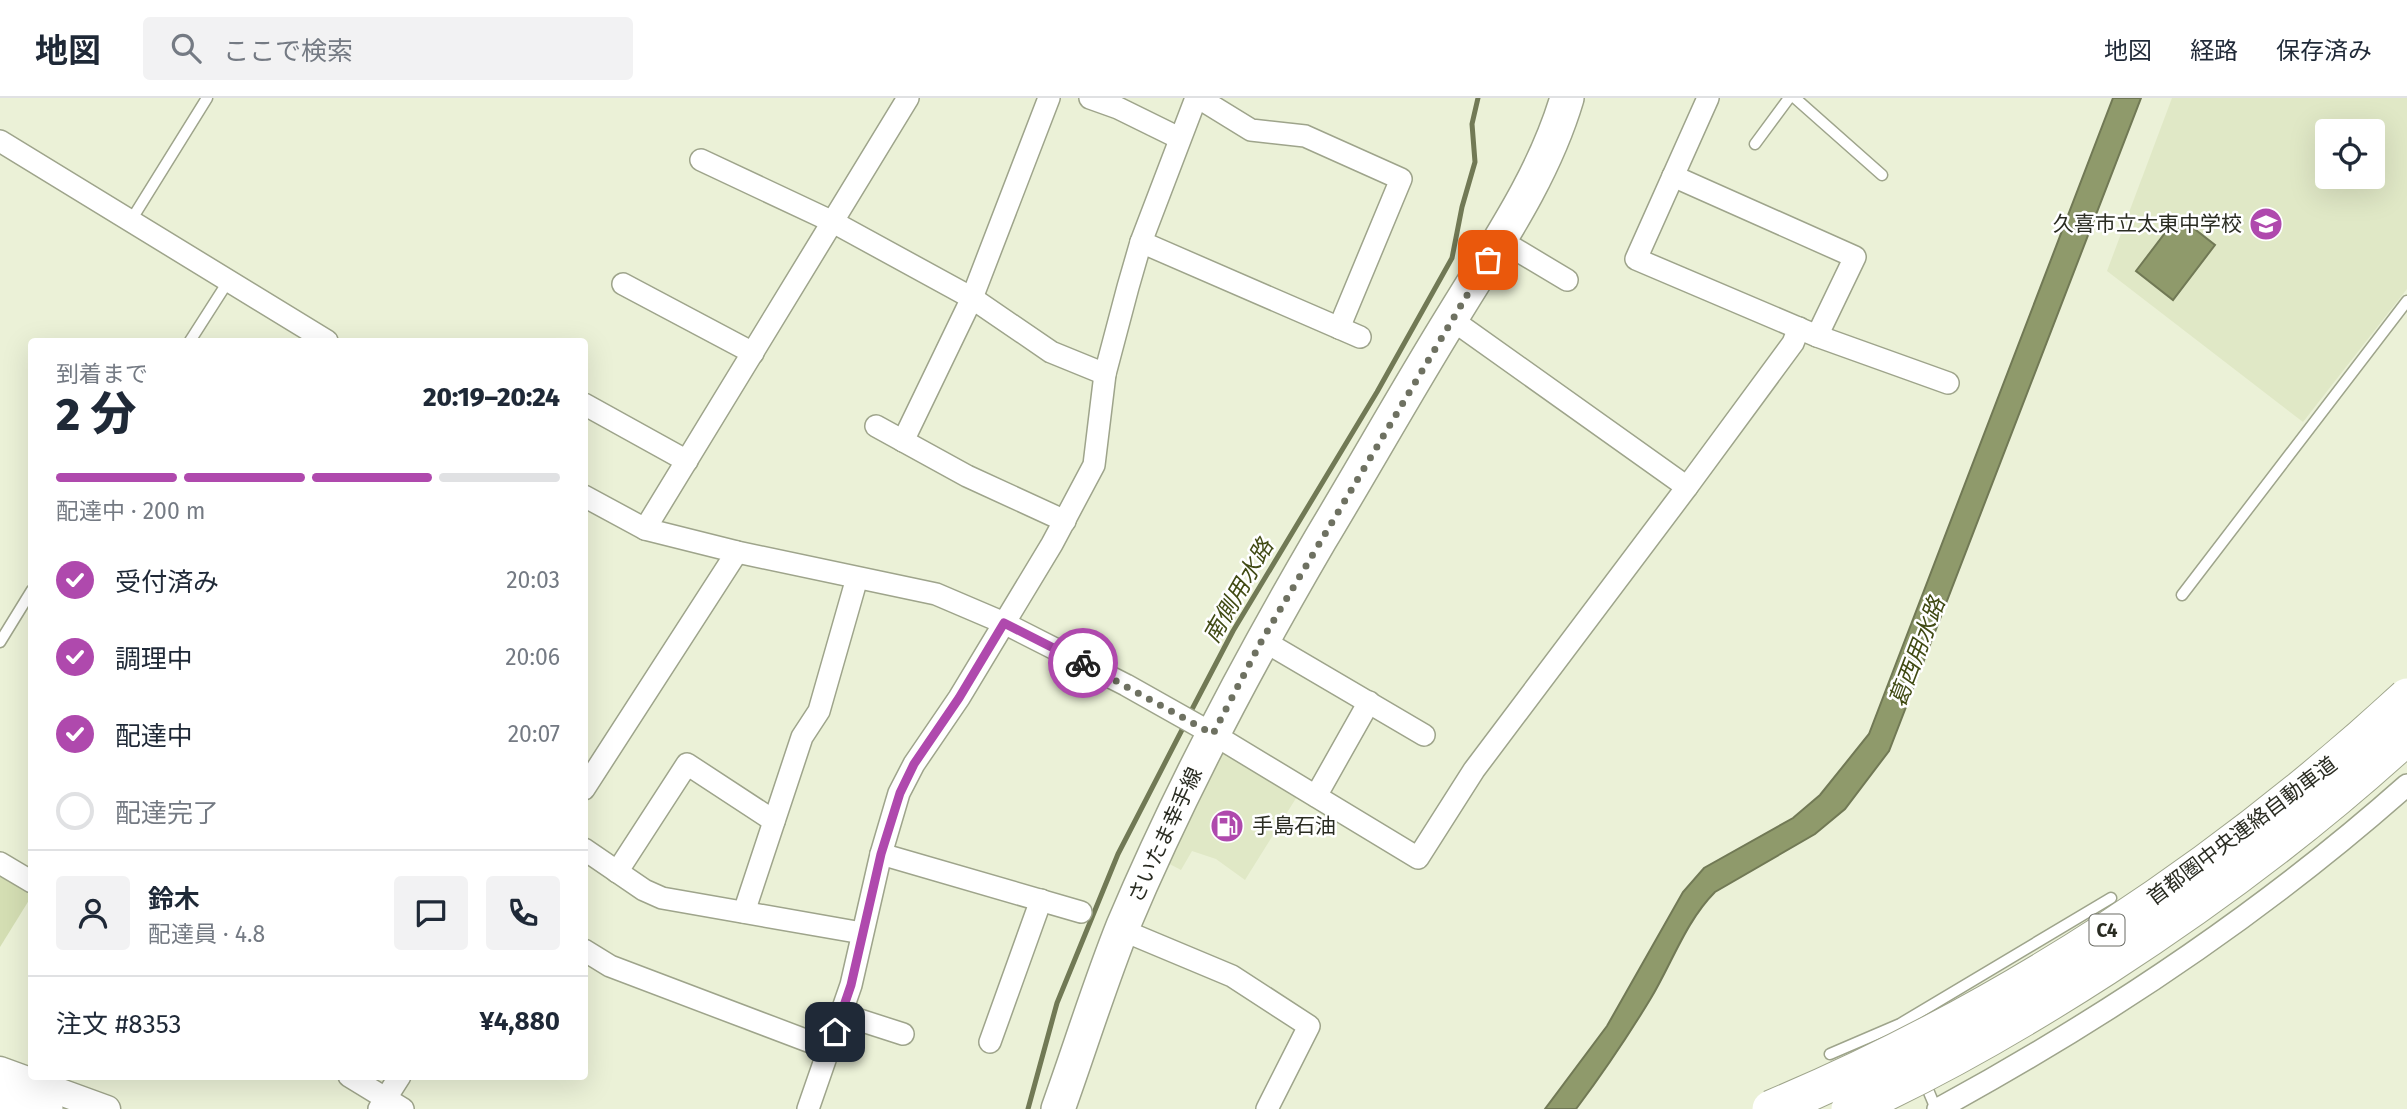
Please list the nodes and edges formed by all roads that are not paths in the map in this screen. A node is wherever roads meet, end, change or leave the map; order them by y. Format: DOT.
graph roads {
  1 [pos="207,98"];
  2 [pos="908,98"];
  3 [pos="1049,98"];
  4 [pos="1090,98"];
  5 [pos="1197,98"];
  6 [pos="1567,98"];
  7 [pos="1708,98"];
  8 [pos="1789,98"];
  9 [pos="1795,98"];
  10 [pos="1179,138"];
  11 [pos="0,141"];
  12 [pos="1755,144"];
  13 [pos="701,160"];
  14 [pos="1882,174"];
  15 [pos="1672,176"];
  16 [pos="130,222"];
  17 [pos="833,222"];
  18 [pos="1500,240"];
  19 [pos="1141,242"];
  20 [pos="229,280"];
  21 [pos="1567,280"];
  22 [pos="623,284"];
  23 [pos="972,298"];
  24 [pos="2407,301"];
  25 [pos="1451,319"];
  26 [pos="1339,328"];
  27 [pos="1808,332"];
  28 [pos="1360,337"];
  29 [pos="192,338"];
  30 [pos="322,338"];
  31 [pos="753,353"];
  32 [pos="1105,374"];
  33 [pos="1948,383"];
  34 [pos="588,406"];
  35 [pos="876,426"];
  36 [pos="903,441"];
  37 [pos="687,461"];
  38 [pos="1686,487"];
  39 [pos="588,498"];
  40 [pos="1065,521"];
  41 [pos="645,529"];
  42 [pos="737,552"];
  43 [pos="857,578"];
  44 [pos="2182,595"];
  45 [pos="28,596"];
  46 [pos="1004,623"];
  47 [pos="1262,640"];
  48 [pos="0,642"];
  49 [pos="2407,697"];
  50 [pos="1369,702"];
  51 [pos="1213,734"];
  52 [pos="1424,734"];
  53 [pos="2407,736"];
  54 [pos="588,783"];
  55 [pos="2407,785"];
  56 [pos="1316,796"];
  57 [pos="774,821"];
  58 [pos="588,852"];
  59 [pos="881,854"];
  60 [pos="0,863"];
  61 [pos="617,872"];
  62 [pos="28,880"];
  63 [pos="2110,898"];
  64 [pos="1041,900"];
  65 [pos="744,912"];
  66 [pos="1081,912"];
  67 [pos="1122,930"];
  68 [pos="862,933"];
  69 [pos="588,952"];
  70 [pos="841,1014"];
  71 [pos="1900,1024"];
  72 [pos="903,1034"];
  73 [pos="990,1042"];
  74 [pos="829,1049"];
  75 [pos="1830,1054"];
  76 [pos="0,1070"];
  77 [pos="354,1080"];
  78 [pos="399,1080"];
  79 [pos="0,1094"];
  80 [pos="389,1106"];
  81 [pos="44,1109"];
  82 [pos="107,1109"];
  83 [pos="808,1109"];
  84 [pos="1058,1109"];
  85 [pos="1266,1109"];
  86 [pos="1771,1109"];
  87 [pos="1850,1109"];
  88 [pos="1937,1109"];
  1 -- 16 [label="lane"];
  2 -- 17 [label="street"];
  3 -- 23 [label="street"];
  4 -- 10 [label="street"];
  5 -- 10 [label="street"];
  5 -- 26 [label="street"];
  6 -- 18 [label="main road, さいたま幸手線"];
  7 -- 15 [label="street"];
  8 -- 12 [label="lane"];
  9 -- 14 [label="lane"];
  10 -- 19 [label="street"];
  11 -- 16 [label="street"];
  13 -- 17 [label="street"];
  15 -- 27 [label="street"];
  15 -- 27 [label="street"];
  16 -- 20 [label="street"];
  17 -- 23 [label="street"];
  17 -- 31 [label="street"];
  18 -- 21 [label="street"];
  18 -- 25 [label="main road, さいたま幸手線"];
  19 -- 26 [label="street"];
  19 -- 32 [label="street"];
  20 -- 29 [label="lane"];
  20 -- 30 [label="street"];
  22 -- 31 [label="street"];
  23 -- 32 [label="street"];
  23 -- 36 [label="street"];
  24 -- 44 [label="lane"];
  25 -- 38 [label="street"];
  25 -- 47 [label="main road, さいたま幸手線"];
  26 -- 28 [label="street"];
  27 -- 33 [label="street"];
  27 -- 38 [label="street"];
  31 -- 37 [label="street"];
  32 -- 40 [label="street"];
  34 -- 37 [label="street"];
  35 -- 36 [label="street"];
  36 -- 40 [label="street"];
  37 -- 41 [label="street"];
  38 -- 56 [label="street"];
  39 -- 41 [label="street"];
  40 -- 46 [label="street"];
  41 -- 42 [label="street"];
  42 -- 43 [label="street"];
  42 -- 54 [label="street"];
  43 -- 46 [label="street"];
  43 -- 57 [label="street"];
  45 -- 48 [label="lane"];
  46 -- 51 [label="street"];
  46 -- 59 [label="street"];
  47 -- 50 [label="street"];
  47 -- 51 [label="main road, さいたま幸手線"];
  49 -- 86 [label="highway, 首都圏中央連絡自動車道 / C4, bridge"];
  50 -- 52 [label="street"];
  50 -- 56 [label="street"];
  51 -- 56 [label="street"];
  51 -- 67 [label="main road, さいたま幸手線"];
  53 -- 87 [label="highway, 首都圏中央連絡自動車道 / C4, bridge"];
  55 -- 88 [label="street"];
  57 -- 61 [label="street"];
  57 -- 65 [label="street"];
  58 -- 61 [label="street"];
  59 -- 64 [label="street"];
  59 -- 68 [label="street"];
  60 -- 62 [label="street"];
  61 -- 65 [label="street"];
  63 -- 71 [label="lane"];
  64 -- 66 [label="street"];
  64 -- 73 [label="street"];
  65 -- 68 [label="street"];
  67 -- 84 [label="main road, さいたま幸手線"];
  67 -- 85 [label="street"];
  68 -- 70 [label="street"];
  69 -- 74 [label="street"];
  70 -- 72 [label="street"];
  70 -- 74 [label="street"];
  71 -- 75 [label="lane"];
  71 -- 88 [label="lane"];
  74 -- 83 [label="street"];
  76 -- 82 [label="street"];
  77 -- 80 [label="street"];
  78 -- 80 [label="street"];
  79 -- 81 [label="highway"];
}
